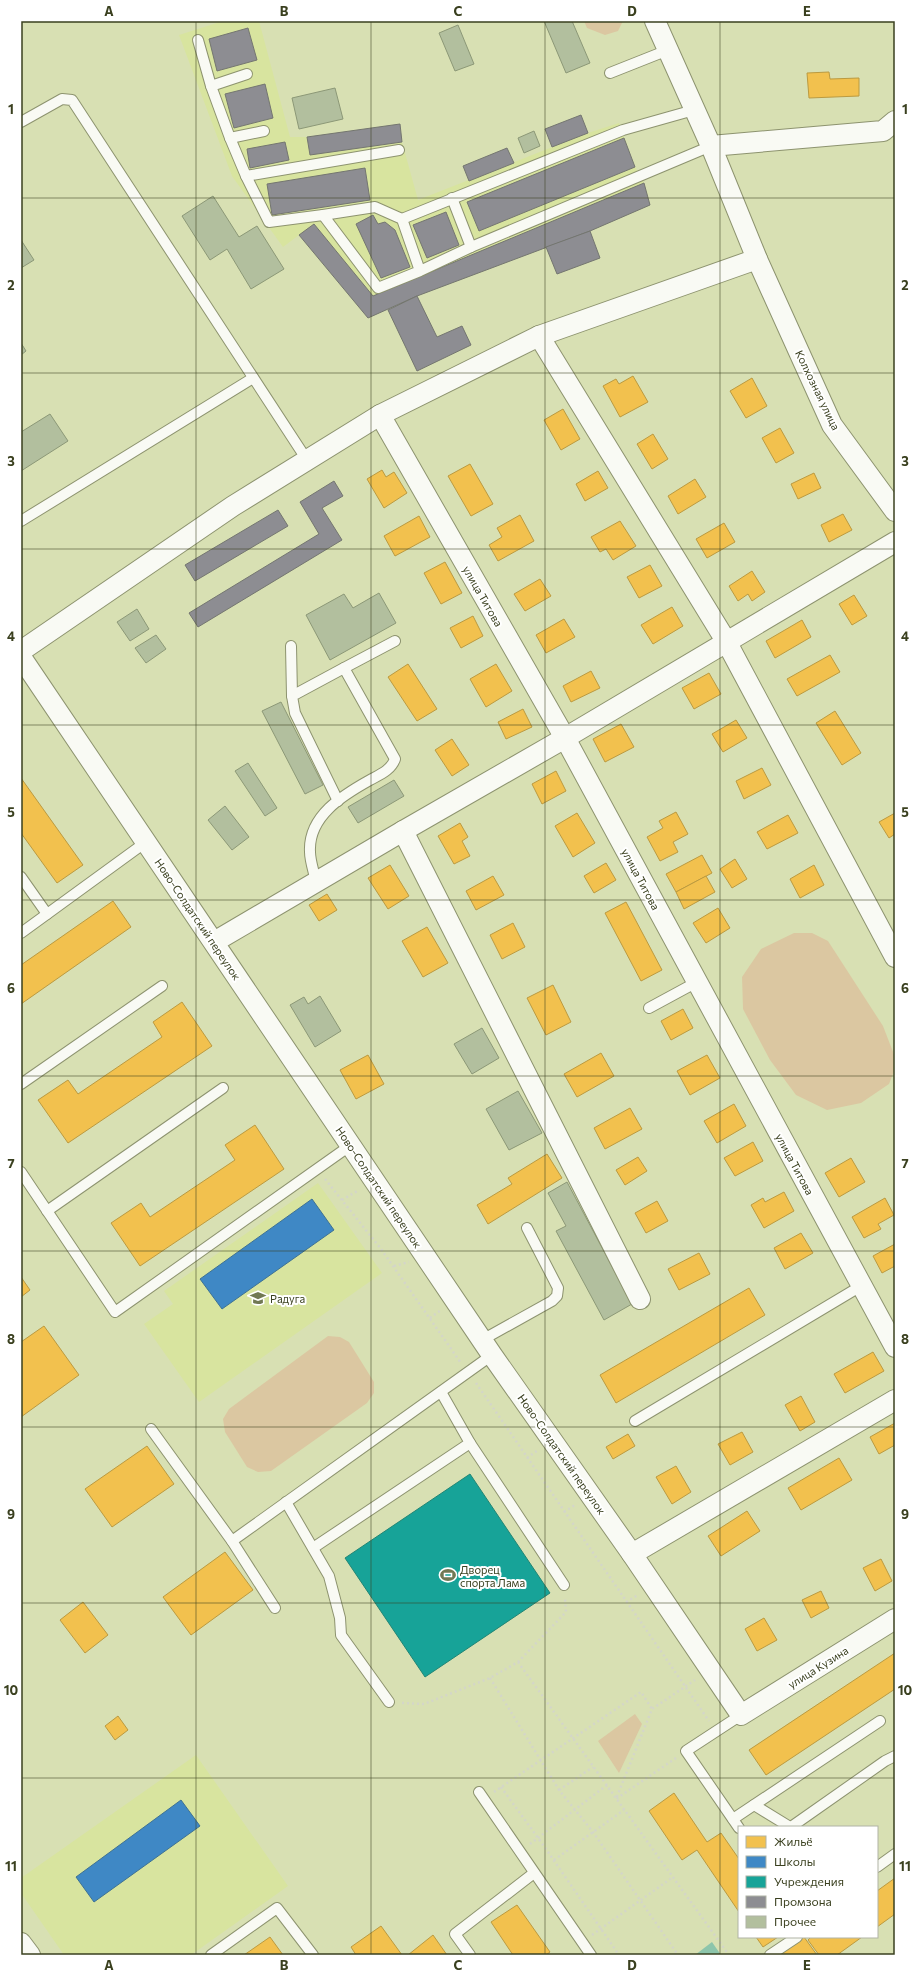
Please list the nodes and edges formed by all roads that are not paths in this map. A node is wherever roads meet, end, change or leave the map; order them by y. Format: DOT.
graph roads {
  1 [pos="655,21"];
  2 [pos="198,40"];
  3 [pos="668,50"];
  4 [pos="610,73"];
  5 [pos="247,74"];
  6 [pos="211,86"];
  7 [pos="694,110"];
  8 [pos="895,120"];
  9 [pos="21,122"];
  10 [pos="264,131"];
  11 [pos="230,138"];
  12 [pos="711,146"];
  13 [pos="399,150"];
  14 [pos="246,176"];
  15 [pos="452,198"];
  16 [pos="323,215"];
  17 [pos="402,219"];
  18 [pos="471,247"];
  19 [pos="757,260"];
  20 [pos="420,271"];
  21 [pos="539,336"];
  22 [pos="253,378"];
  23 [pos="380,415"];
  24 [pos="307,460"];
  25 [pos="895,511"];
  26 [pos="21,521"];
  27 [pos="895,542"];
  28 [pos="395,641"];
  29 [pos="726,642"];
  30 [pos="291,646"];
  31 [pos="21,651"];
  32 [pos="21,657"];
  33 [pos="344,668"];
  34 [pos="292,696"];
  35 [pos="565,738"];
  36 [pos="338,801"];
  37 [pos="403,831"];
  38 [pos="146,842"];
  39 [pos="21,877"];
  40 [pos="316,882"];
  41 [pos="47,914"];
  42 [pos="21,933"];
  43 [pos="214,942"];
  44 [pos="895,957"];
  45 [pos="697,982"];
  46 [pos="162,986"];
  47 [pos="649,1008"];
  48 [pos="21,1084"];
  49 [pos="223,1088"];
  50 [pos="351,1145"];
  51 [pos="21,1172"];
  52 [pos="48,1211"];
  53 [pos="527,1228"];
  54 [pos="861,1286"];
  55 [pos="640,1299"];
  56 [pos="487,1347"];
  57 [pos="895,1347"];
  58 [pos="440,1392"];
  59 [pos="895,1400"];
  60 [pos="635,1421"];
  61 [pos="151,1429"];
  62 [pos="470,1443"];
  63 [pos="286,1502"];
  64 [pos="232,1541"];
  65 [pos="313,1548"];
  66 [pos="632,1554"];
  67 [pos="564,1585"];
  68 [pos="275,1608"];
  69 [pos="895,1619"];
  70 [pos="388,1702"];
  71 [pos="740,1715"];
  72 [pos="880,1721"];
  73 [pos="895,1756"];
  74 [pos="479,1792"];
  75 [pos="754,1805"];
  76 [pos="733,1819"];
  77 [pos="738,1826"];
  78 [pos="789,1826"];
  79 [pos="792,1826"];
  80 [pos="895,1854"];
  81 [pos="878,1866"];
  82 [pos="534,1873"];
  83 [pos="796,1938"];
  84 [pos="21,1943"];
  85 [pos="30,1955"];
  86 [pos="211,1955"];
  87 [pos="313,1955"];
  88 [pos="470,1955"];
  89 [pos="591,1955"];
  90 [pos="770,1955"];
  1 -- 3 [label="street, Колхозная улица"];
  2 -- 6 [label="lane"];
  3 -- 4 [label="lane"];
  3 -- 7 [label="street, Колхозная улица"];
  5 -- 6 [label="lane"];
  6 -- 11 [label="lane"];
  7 -- 12 [label="street, Колхозная улица"];
  7 -- 15 [label="lane"];
  8 -- 12 [label="street"];
  9 -- 22 [label="lane"];
  10 -- 11 [label="lane"];
  11 -- 14 [label="lane"];
  12 -- 18 [label="lane"];
  12 -- 19 [label="street, Колхозная улица"];
  13 -- 14 [label="lane"];
  14 -- 16 [label="lane"];
  15 -- 17 [label="lane"];
  15 -- 18 [label="lane"];
  16 -- 17 [label="lane"];
  16 -- 20 [label="lane"];
  17 -- 20 [label="lane"];
  18 -- 20 [label="lane"];
  19 -- 21 [label="street"];
  19 -- 25 [label="street, Колхозная улица"];
  21 -- 23 [label="street"];
  21 -- 29 [label="street"];
  22 -- 24 [label="lane"];
  22 -- 26 [label="lane"];
  23 -- 24 [label="street"];
  23 -- 35 [label="street, улица Титова"];
  24 -- 31 [label="street"];
  27 -- 29 [label="street"];
  28 -- 33 [label="lane"];
  29 -- 35 [label="street"];
  29 -- 44 [label="street"];
  30 -- 34 [label="lane"];
  32 -- 38 [label="street, Ново-Солдатский переулок"];
  33 -- 34 [label="lane"];
  33 -- 36 [label="lane"];
  34 -- 36 [label="lane"];
  35 -- 37 [label="street"];
  35 -- 45 [label="street, улица Титова"];
  36 -- 40 [label="lane"];
  37 -- 40 [label="street"];
  37 -- 55 [label="street"];
  38 -- 41 [label="lane"];
  38 -- 43 [label="street, Ново-Солдатский переулок"];
  39 -- 41 [label="lane"];
  40 -- 43 [label="street"];
  41 -- 42 [label="lane"];
  43 -- 50 [label="street, Ново-Солдатский переулок"];
  45 -- 47 [label="lane"];
  45 -- 54 [label="street, улица Титова"];
  46 -- 48 [label="lane"];
  49 -- 52 [label="lane"];
  50 -- 52 [label="lane"];
  50 -- 56 [label="street, Ново-Солдатский переулок"];
  51 -- 52 [label="lane"];
  53 -- 56 [label="lane"];
  54 -- 57 [label="street, улица Титова"];
  54 -- 60 [label="lane"];
  56 -- 58 [label="lane"];
  56 -- 66 [label="street, Ново-Солдатский переулок"];
  58 -- 62 [label="lane"];
  58 -- 63 [label="lane"];
  59 -- 66 [label="street"];
  61 -- 64 [label="lane"];
  62 -- 65 [label="lane"];
  62 -- 67 [label="lane"];
  63 -- 64 [label="lane"];
  63 -- 65 [label="lane"];
  64 -- 68 [label="lane"];
  65 -- 70 [label="lane"];
  66 -- 71 [label="street, Ново-Солдатский переулок"];
  69 -- 71 [label="street, улица Кузина"];
  71 -- 76 [label="lane"];
  72 -- 75 [label="lane"];
  73 -- 79 [label="lane"];
  74 -- 82 [label="lane"];
  75 -- 76 [label="lane"];
  75 -- 78 [label="lane"];
  76 -- 77 [label="lane"];
  80 -- 81 [label="lane"];
  82 -- 88 [label="lane"];
  82 -- 89 [label="lane"];
  83 -- 90 [label="lane"];
  84 -- 85 [label="street"];
  86 -- 87 [label="lane"];
}
